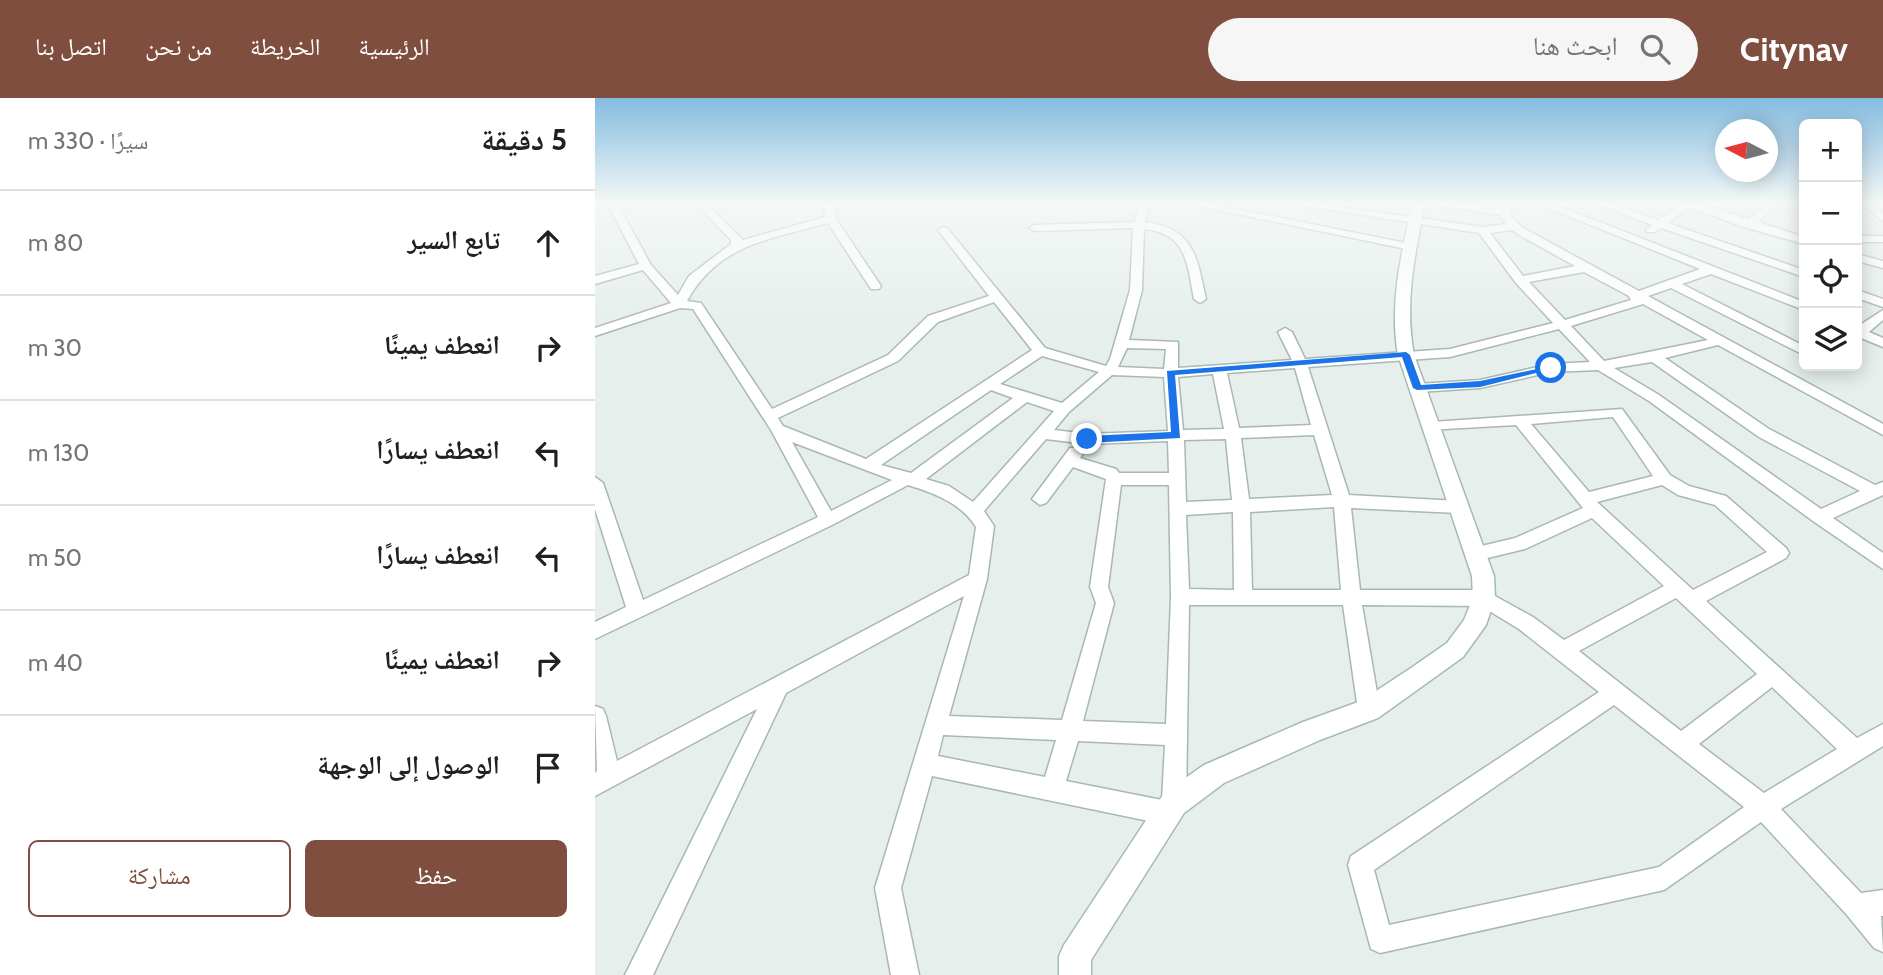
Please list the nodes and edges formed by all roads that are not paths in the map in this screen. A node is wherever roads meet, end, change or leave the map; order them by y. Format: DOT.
graph roads {
  1 [pos="634,244"];
  2 [pos="741,244"];
  3 [pos="847,244"];
  4 [pos="954,244"];
  5 [pos="1138,244"];
  6 [pos="1182,244"];
  7 [pos="1396,244"];
  8 [pos="1412,244"];
  9 [pos="1493,244"];
  10 [pos="1543,244"];
  11 [pos="1647,244"];
  12 [pos="1688,244"];
  13 [pos="1742,244"];
  14 [pos="737,245"];
  15 [pos="1411,247"];
  16 [pos="1675,255"];
  17 [pos="1862,259"];
  18 [pos="1883,265"];
  19 [pos="646,266"];
  20 [pos="1584,268"];
  21 [pos="1712,269"];
  22 [pos="1799,273"];
  23 [pos="595,280"];
  24 [pos="1520,280"];
  25 [pos="1799,281"];
  26 [pos="1672,284"];
  27 [pos="875,286"];
  28 [pos="1784,296"];
  29 [pos="1862,296"];
  30 [pos="997,297"];
  31 [pos="1638,298"];
  32 [pos="1200,299"];
  33 [pos="1883,303"];
  34 [pos="679,304"];
  35 [pos="1799,304"];
  36 [pos="1883,314"];
  37 [pos="1561,325"];
  38 [pos="1862,330"];
  39 [pos="595,332"];
  40 [pos="1286,332"];
  41 [pos="1862,335"];
  42 [pos="1720,341"];
  43 [pos="1883,343"];
  44 [pos="1121,344"];
  45 [pos="1799,348"];
  46 [pos="1040,351"];
  47 [pos="1406,355"];
  48 [pos="1654,357"];
  49 [pos="1799,360"];
  50 [pos="1300,363"];
  51 [pos="1601,366"];
  52 [pos="1219,369"];
  53 [pos="1775,370"];
  54 [pos="1109,371"];
  55 [pos="1171,373"];
  56 [pos="989,384"];
  57 [pos="1417,388"];
  58 [pos="1025,396"];
  59 [pos="1064,409"];
  60 [pos="1520,420"];
  61 [pos="773,423"];
  62 [pos="1432,426"];
  63 [pos="1320,430"];
  64 [pos="1883,430"];
  65 [pos="1043,433"];
  66 [pos="1233,434"];
  67 [pos="1176,435"];
  68 [pos="1087,439"];
  69 [pos="1070,461"];
  70 [pos="867,467"];
  71 [pos="910,479"];
  72 [pos="1114,479"];
  73 [pos="1177,479"];
  74 [pos="1664,479"];
  75 [pos="595,483"];
  76 [pos="1879,490"];
  77 [pos="1040,499"];
  78 [pos="1342,500"];
  79 [pos="1241,505"];
  80 [pos="1590,505"];
  81 [pos="1458,507"];
  82 [pos="1178,509"];
  83 [pos="975,511"];
  84 [pos="1819,517"];
  85 [pos="828,520"];
  86 [pos="1475,554"];
  87 [pos="1883,562"];
  88 [pos="978,579"];
  89 [pos="1684,594"];
  90 [pos="1179,597"];
  91 [pos="1243,597"];
  92 [pos="1351,597"];
  93 [pos="1484,598"];
  94 [pos="637,611"];
  95 [pos="595,631"];
  96 [pos="1563,650"];
  97 [pos="1772,675"];
  98 [pos="779,686"];
  99 [pos="1615,693"];
  100 [pos="1369,710"];
  101 [pos="595,716"];
  102 [pos="935,725"];
  103 [pos="1070,731"];
  104 [pos="1883,734"];
  105 [pos="1176,735"];
  106 [pos="1681,744"];
  107 [pos="1855,751"];
  108 [pos="924,764"];
  109 [pos="602,781"];
  110 [pos="1052,790"];
  111 [pos="1763,807"];
  112 [pos="1171,808"];
  113 [pos="1883,903"];
  114 [pos="1856,906"];
  115 [pos="1883,939"];
  116 [pos="1070,969"];
  117 [pos="639,975"];
  118 [pos="905,975"];
  1 -- 19 [label="street"];
  2 -- 14 [label="street"];
  3 -- 27 [label="street"];
  4 -- 30 [label="street"];
  5 -- 44 [label="street"];
  6 -- 32 [label="street"];
  7 -- 15 [label="street"];
  8 -- 15 [label="street"];
  9 -- 24 [label="street"];
  10 -- 20 [label="street"];
  11 -- 16 [label="street"];
  12 -- 16 [label="street"];
  13 -- 22 [label="street"];
  14 -- 34 [label="street"];
  15 -- 47 [label="street"];
  16 -- 21 [label="street"];
  17 -- 18 [label="street"];
  19 -- 23 [label="street"];
  19 -- 34 [label="street"];
  20 -- 24 [label="street"];
  20 -- 31 [label="street"];
  21 -- 26 [label="street"];
  21 -- 28 [label="street"];
  24 -- 37 [label="street"];
  25 -- 28 [label="street"];
  26 -- 31 [label="street"];
  26 -- 45 [label="street"];
  28 -- 35 [label="street"];
  29 -- 33 [label="street"];
  30 -- 46 [label="street"];
  30 -- 61 [label="street"];
  31 -- 37 [label="street"];
  31 -- 42 [label="street"];
  34 -- 39 [label="street"];
  34 -- 61 [label="street"];
  36 -- 38 [label="street"];
  37 -- 47 [label="street"];
  37 -- 51 [label="street"];
  40 -- 50 [label="street"];
  41 -- 43 [label="street"];
  42 -- 48 [label="street"];
  42 -- 53 [label="street"];
  44 -- 54 [label="street"];
  44 -- 55 [label="street"];
  46 -- 54 [label="street"];
  46 -- 56 [label="street"];
  47 -- 50 [label="street"];
  47 -- 57 [label="street"];
  48 -- 51 [label="street"];
  48 -- 76 [label="street"];
  49 -- 53 [label="street"];
  50 -- 52 [label="street"];
  50 -- 63 [label="street"];
  51 -- 57 [label="street"];
  51 -- 84 [label="street"];
  52 -- 55 [label="street"];
  52 -- 66 [label="street"];
  53 -- 64 [label="street"];
  54 -- 55 [label="street"];
  54 -- 59 [label="street"];
  55 -- 67 [label="street"];
  56 -- 58 [label="street"];
  56 -- 70 [label="street"];
  57 -- 62 [label="street"];
  58 -- 59 [label="street"];
  58 -- 71 [label="street"];
  59 -- 65 [label="street"];
  60 -- 62 [label="street"];
  60 -- 74 [label="street"];
  60 -- 80 [label="street"];
  61 -- 70 [label="street"];
  61 -- 85 [label="street"];
  62 -- 81 [label="street"];
  63 -- 66 [label="street"];
  63 -- 78 [label="street"];
  65 -- 68 [label="street"];
  65 -- 83 [label="street"];
  66 -- 67 [label="street"];
  66 -- 79 [label="street"];
  67 -- 68 [label="street"];
  67 -- 73 [label="street"];
  68 -- 69 [label="street"];
  69 -- 72 [label="street"];
  69 -- 77 [label="street"];
  70 -- 71 [label="street"];
  71 -- 83 [label="street"];
  71 -- 85 [label="street"];
  72 -- 73 [label="street"];
  72 -- 103 [label="street"];
  73 -- 82 [label="street"];
  74 -- 80 [label="street"];
  74 -- 89 [label="street"];
  75 -- 94 [label="street"];
  76 -- 84 [label="street"];
  78 -- 79 [label="street"];
  78 -- 81 [label="street"];
  78 -- 92 [label="street"];
  79 -- 82 [label="street"];
  79 -- 91 [label="street"];
  80 -- 86 [label="street"];
  80 -- 89 [label="street"];
  81 -- 86 [label="street"];
  82 -- 90 [label="street"];
  83 -- 88 [label="street"];
  84 -- 87 [label="street"];
  85 -- 94 [label="street"];
  86 -- 93 [label="street"];
  88 -- 98 [label="street"];
  88 -- 102 [label="street"];
  89 -- 96 [label="street"];
  89 -- 97 [label="street"];
  90 -- 91 [label="street"];
  90 -- 105 [label="street"];
  91 -- 92 [label="street"];
  92 -- 93 [label="street"];
  92 -- 100 [label="street"];
  93 -- 96 [label="street"];
  93 -- 100 [label="street"];
  94 -- 95 [label="street"];
  96 -- 99 [label="street"];
  97 -- 106 [label="street"];
  97 -- 107 [label="street"];
  98 -- 109 [label="street"];
  98 -- 117 [label="street"];
  99 -- 106 [label="street"];
  99 -- 111 [label="street"];
  100 -- 112 [label="street"];
  101 -- 109 [label="street"];
  102 -- 103 [label="street"];
  102 -- 108 [label="street"];
  103 -- 105 [label="street"];
  103 -- 110 [label="street"];
  104 -- 107 [label="street"];
  105 -- 112 [label="street"];
  106 -- 111 [label="street"];
  107 -- 111 [label="street"];
  108 -- 110 [label="street"];
  108 -- 118 [label="street"];
  110 -- 112 [label="street"];
  111 -- 114 [label="street"];
  112 -- 116 [label="street"];
  113 -- 114 [label="street"];
  114 -- 115 [label="street"];
}
